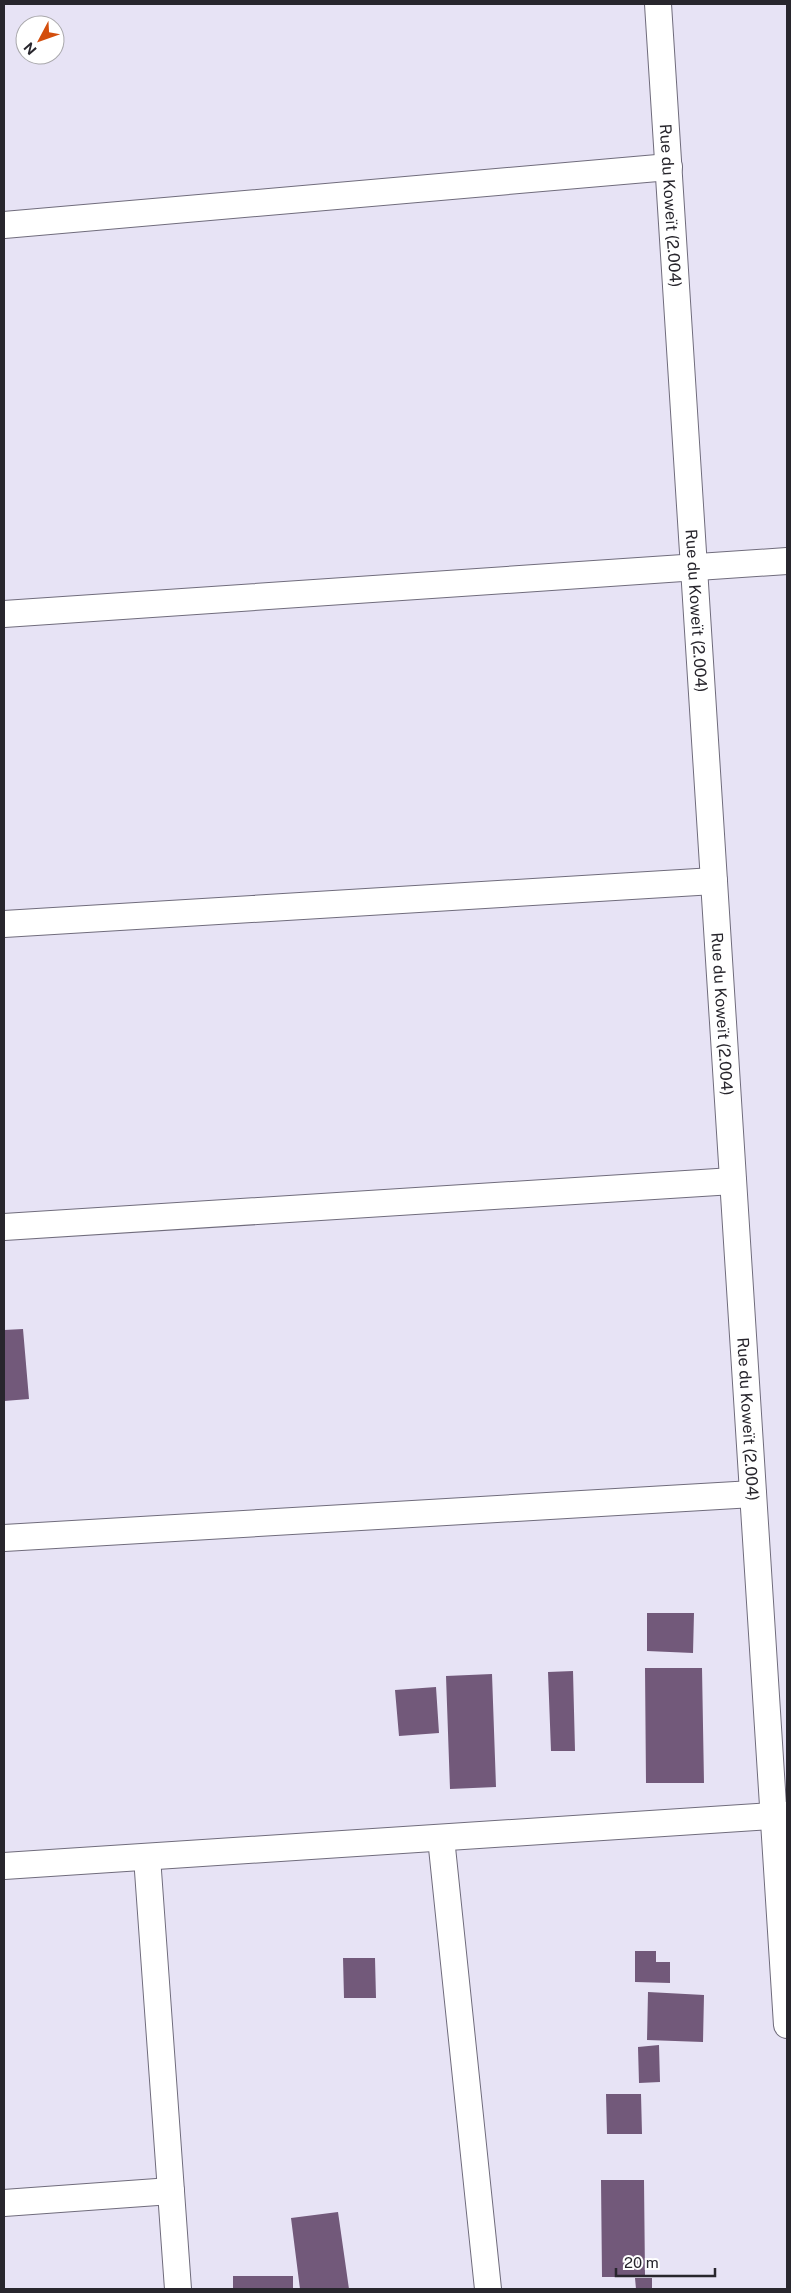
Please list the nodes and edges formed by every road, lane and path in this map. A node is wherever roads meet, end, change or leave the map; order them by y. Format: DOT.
graph roads {
  1 [pos="658,4"];
  2 [pos="668,167"];
  3 [pos="4,225"];
  4 [pos="787,561"];
  5 [pos="694,567"];
  6 [pos="4,614"];
  7 [pos="714,882"];
  8 [pos="4,924"];
  9 [pos="733,1181"];
  10 [pos="4,1228"];
  11 [pos="753,1494"];
  12 [pos="4,1538"];
  13 [pos="781,1816"];
  14 [pos="442,1838"];
  15 [pos="147,1857"];
  16 [pos="4,1866"];
  17 [pos="787,2024"];
  18 [pos="171,2190"];
  19 [pos="4,2203"];
  20 [pos="178,2289"];
  21 [pos="488,2289"];
  1 -- 2 [label="street, Rue du Koweït (2.004)"];
  2 -- 3 [label="street"];
  2 -- 5 [label="street, Rue du Koweït (2.004)"];
  4 -- 5 [label="street"];
  5 -- 6 [label="street"];
  5 -- 7 [label="street, Rue du Koweït (2.004)"];
  7 -- 8 [label="street"];
  7 -- 9 [label="street, Rue du Koweït (2.004)"];
  9 -- 10 [label="street"];
  9 -- 11 [label="street, Rue du Koweït (2.004)"];
  11 -- 12 [label="street"];
  11 -- 13 [label="street, Rue du Koweït (2.004)"];
  13 -- 14 [label="street"];
  13 -- 17 [label="street, Rue du Koweït (2.004)"];
  14 -- 15 [label="street"];
  14 -- 21 [label="street"];
  15 -- 16 [label="street"];
  15 -- 18 [label="street"];
  18 -- 19 [label="street"];
  18 -- 20 [label="street"];
}
